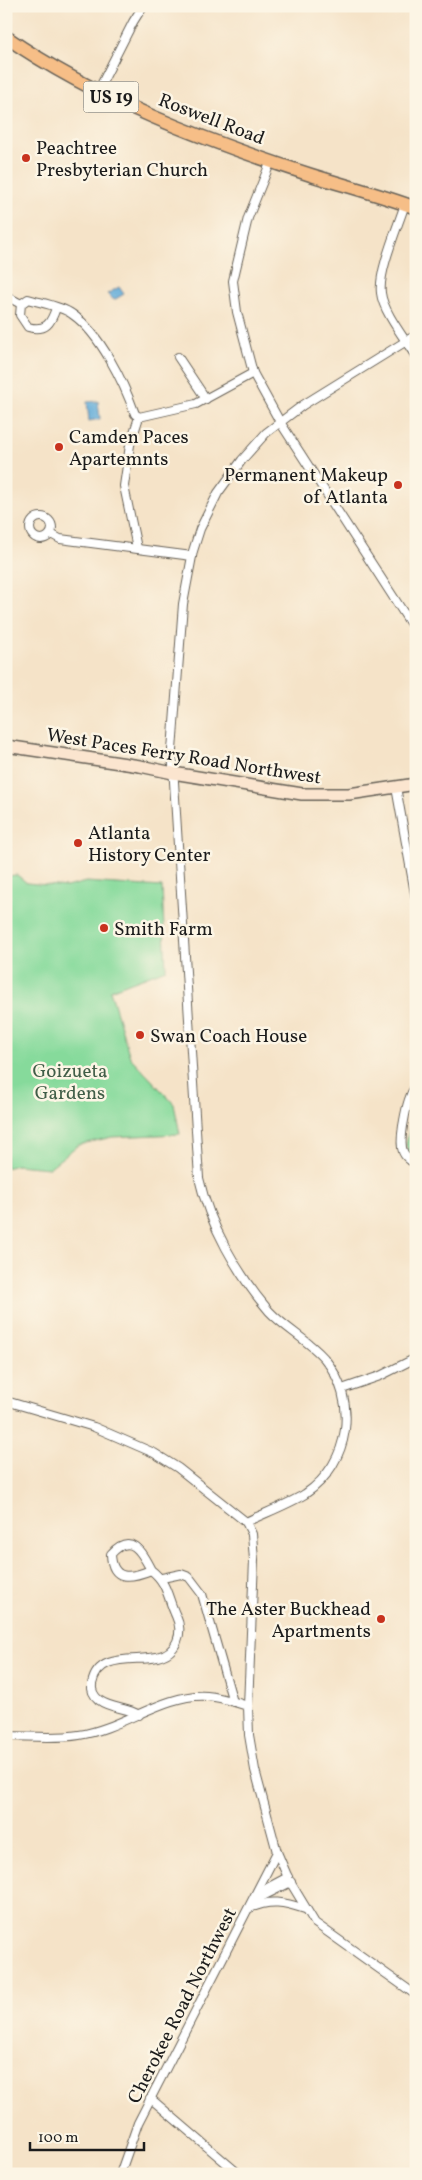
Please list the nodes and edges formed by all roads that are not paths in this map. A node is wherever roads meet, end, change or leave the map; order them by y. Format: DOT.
graph roads {
  1 [pos="143,6"];
  2 [pos="6,37"];
  3 [pos="98,91"];
  4 [pos="271,161"];
  5 [pos="410,206"];
  6 [pos="6,296"];
  7 [pos="20,304"];
  8 [pos="56,308"];
  9 [pos="416,335"];
  10 [pos="406,341"];
  11 [pos="178,357"];
  12 [pos="416,357"];
  13 [pos="253,373"];
  14 [pos="206,399"];
  15 [pos="139,417"];
  16 [pos="280,422"];
  17 [pos="51,534"];
  18 [pos="137,548"];
  19 [pos="192,556"];
  20 [pos="416,632"];
  21 [pos="6,746"];
  22 [pos="173,773"];
  23 [pos="416,784"];
  24 [pos="396,787"];
  25 [pos="416,899"];
  26 [pos="416,1087"];
  27 [pos="414,1162"];
  28 [pos="416,1358"];
  29 [pos="342,1389"];
  30 [pos="6,1401"];
  31 [pos="246,1522"];
  32 [pos="151,1570"];
  33 [pos="162,1578"];
  34 [pos="233,1702"];
  35 [pos="248,1706"];
  36 [pos="139,1715"];
  37 [pos="6,1736"];
  38 [pos="278,1852"];
  39 [pos="289,1880"];
  40 [pos="253,1901"];
  41 [pos="305,1909"];
  42 [pos="416,1995"];
  43 [pos="150,2098"];
  44 [pos="120,2174"];
  45 [pos="239,2174"];
  1 -- 3 [label="street"];
  2 -- 3 [label="main road, Roswell Road / US 19"];
  3 -- 4 [label="main road, Roswell Road / US 19"];
  4 -- 5 [label="main road, Roswell Road / US 19"];
  4 -- 13 [label="street"];
  5 -- 10 [label="street"];
  6 -- 7 [label="street"];
  7 -- 8 [label="street"];
  7 -- 8 [label="street"];
  8 -- 15 [label="street"];
  9 -- 10 [label="street"];
  10 -- 12 [label="street"];
  10 -- 16 [label="street"];
  11 -- 14 [label="street"];
  13 -- 14 [label="street"];
  13 -- 16 [label="street"];
  14 -- 15 [label="street"];
  15 -- 18 [label="street"];
  16 -- 19 [label="street"];
  16 -- 20 [label="street"];
  17 -- 18 [label="street"];
  18 -- 19 [label="street"];
  19 -- 22 [label="street"];
  21 -- 22 [label="main road, West Paces Ferry Road Northwest"];
  22 -- 24 [label="main road, West Paces Ferry Road Northwest"];
  22 -- 29 [label="street"];
  23 -- 24 [label="main road, West Paces Ferry Road Northwest"];
  24 -- 25 [label="street"];
  26 -- 27 [label="street"];
  28 -- 29 [label="street"];
  29 -- 31 [label="street"];
  30 -- 31 [label="street"];
  31 -- 35 [label="street"];
  32 -- 32 [label="street"];
  32 -- 33 [label="street"];
  33 -- 34 [label="street"];
  33 -- 36 [label="street"];
  34 -- 35 [label="street"];
  34 -- 36 [label="street"];
  35 -- 38 [label="street"];
  36 -- 37 [label="street"];
  38 -- 39 [label="street"];
  38 -- 40 [label="street, Cherokee Road Northwest"];
  39 -- 40 [label="street, Cherokee Road Northwest"];
  39 -- 41 [label="street"];
  40 -- 41 [label="street, Cherokee Road Northwest"];
  40 -- 43 [label="street, Cherokee Road Northwest"];
  41 -- 42 [label="street"];
  43 -- 44 [label="street, Cherokee Road Northwest"];
  43 -- 45 [label="street"];
}
